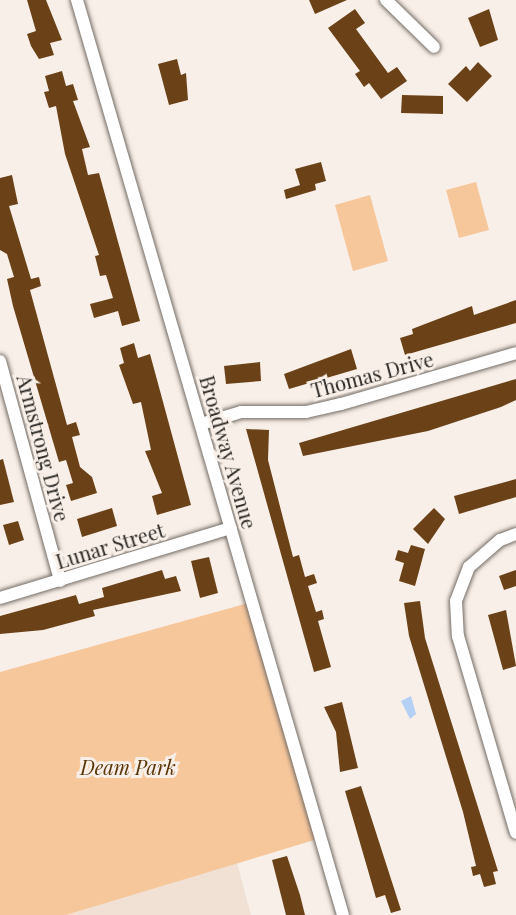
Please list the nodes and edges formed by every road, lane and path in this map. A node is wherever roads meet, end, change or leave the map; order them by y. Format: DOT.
graph roads {
  1 [pos="77,0"];
  2 [pos="386,0"];
  3 [pos="434,47"];
  4 [pos="516,353"];
  5 [pos="0,361"];
  6 [pos="201,424"];
  7 [pos="231,528"];
  8 [pos="516,534"];
  9 [pos="60,581"];
  10 [pos="0,598"];
  11 [pos="516,833"];
  12 [pos="343,915"];
  1 -- 6 [label="street, Broadway Avenue"];
  2 -- 3 [label="street"];
  4 -- 6 [label="street, Thomas Drive"];
  5 -- 9 [label="street, Armstrong Drive"];
  6 -- 7 [label="street, Broadway Avenue"];
  7 -- 9 [label="street, Lunar Street"];
  7 -- 12 [label="street, Broadway Avenue"];
  8 -- 11 [label="street"];
  9 -- 10 [label="street, Lunar Street"];
}
